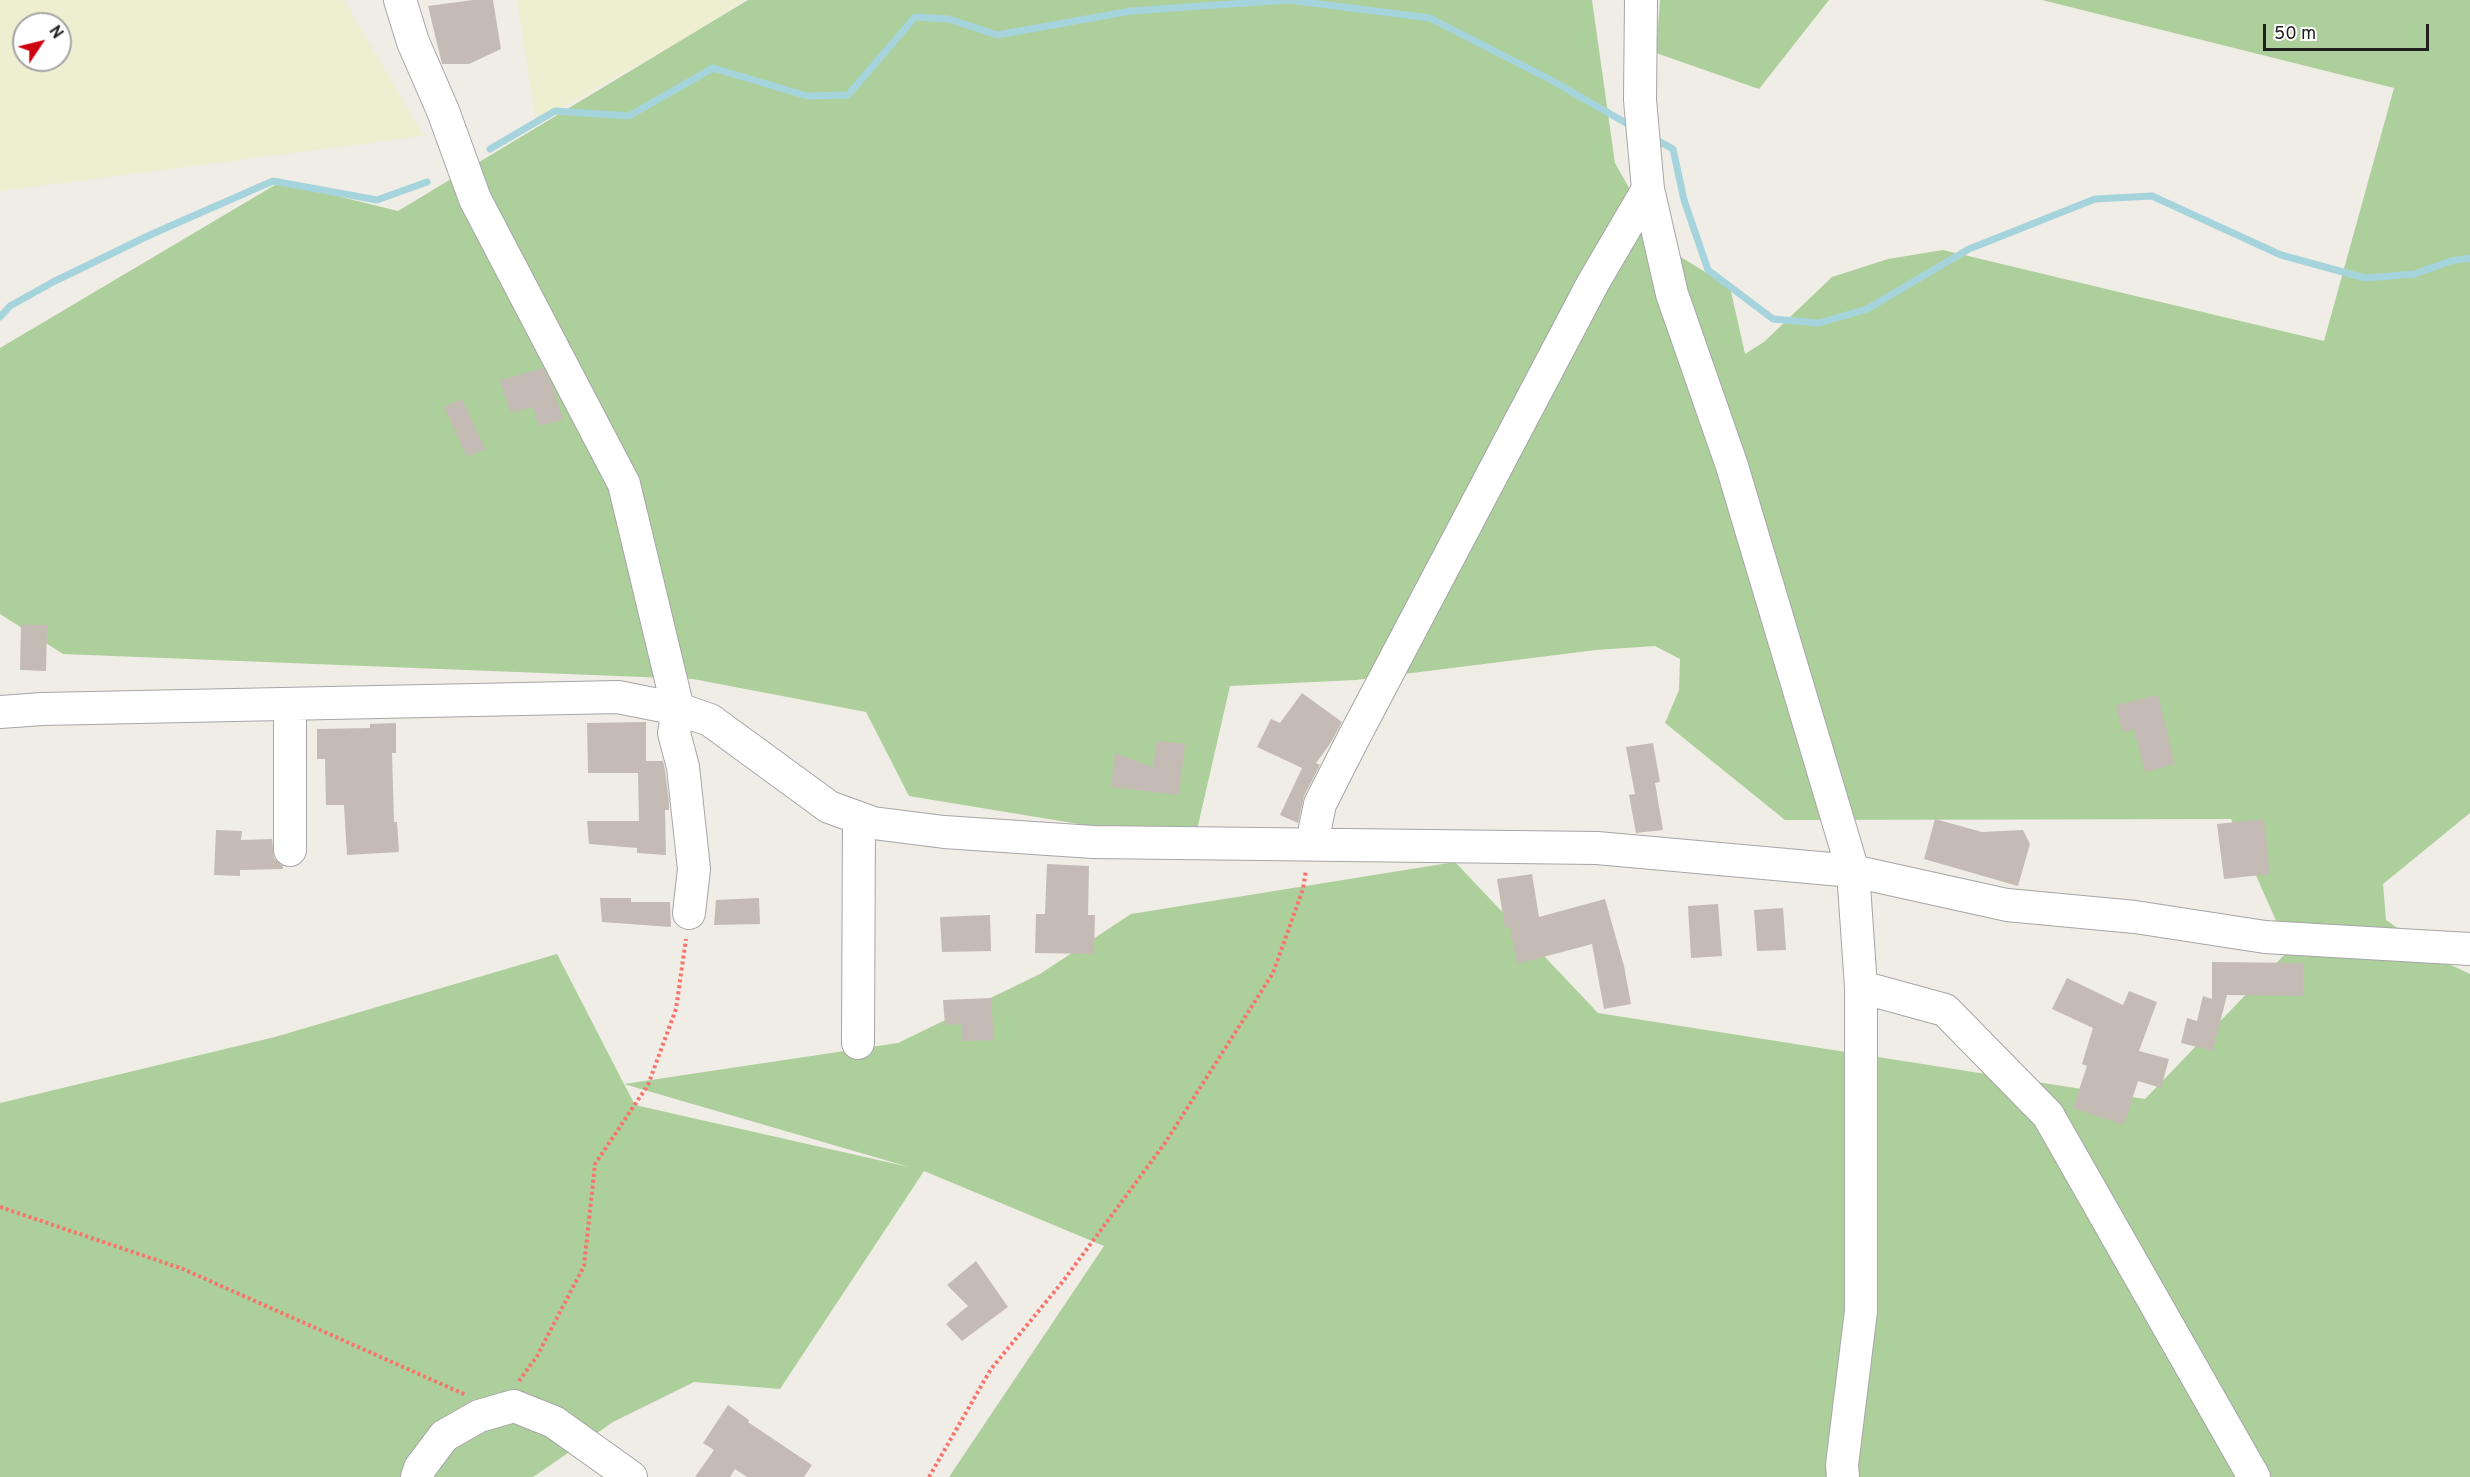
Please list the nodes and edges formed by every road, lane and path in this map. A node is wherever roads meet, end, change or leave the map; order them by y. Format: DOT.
graph roads {
  1 [pos="400,0"];
  2 [pos="1641,0"];
  3 [pos="1648,189"];
  4 [pos="290,704"];
  5 [pos="678,709"];
  6 [pos="0,712"];
  7 [pos="859,818"];
  8 [pos="1315,828"];
  9 [pos="290,850"];
  10 [pos="1853,871"];
  11 [pos="689,913"];
  12 [pos="2470,949"];
  13 [pos="1861,987"];
  14 [pos="858,1043"];
  15 [pos="0,1207"];
  16 [pos="500,1409"];
  17 [pos="417,1477"];
  18 [pos="631,1477"];
  19 [pos="929,1477"];
  20 [pos="1843,1477"];
  21 [pos="2254,1477"];
  1 -- 5 [label="street"];
  2 -- 3 [label="street"];
  3 -- 8 [label="street"];
  3 -- 10 [label="street"];
  4 -- 5 [label="street"];
  4 -- 6 [label="street"];
  4 -- 9 [label="street"];
  5 -- 7 [label="street"];
  5 -- 11 [label="street"];
  7 -- 10 [label="street"];
  7 -- 14 [label="street"];
  8 -- 19 [label="path"];
  10 -- 12 [label="street"];
  10 -- 13 [label="street"];
  11 -- 16 [label="path"];
  13 -- 20 [label="street"];
  13 -- 21 [label="street"];
  15 -- 16 [label="path"];
  16 -- 17 [label="street"];
  16 -- 18 [label="street"];
}
